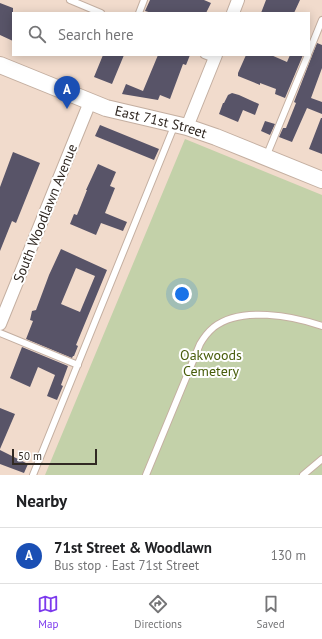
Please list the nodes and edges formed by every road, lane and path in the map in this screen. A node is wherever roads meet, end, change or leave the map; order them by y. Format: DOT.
graph roads {
  1 [pos="70,0"];
  2 [pos="144,0"];
  3 [pos="238,0"];
  4 [pos="100,12"];
  5 [pos="138,12"];
  6 [pos="233,12"];
  7 [pos="322,20"];
  8 [pos="310,50"];
  9 [pos="211,56"];
  10 [pos="308,56"];
  11 [pos="0,65"];
  12 [pos="90,102"];
  13 [pos="181,125"];
  14 [pos="266,157"];
  15 [pos="322,180"];
  16 [pos="0,324"];
  17 [pos="322,326"];
  18 [pos="0,333"];
  19 [pos="78,365"];
  20 [pos="322,459"];
  21 [pos="33,475"];
  22 [pos="146,475"];
  23 [pos="303,475"];
  1 -- 4 [label="lane"];
  2 -- 5 [label="lane"];
  3 -- 6 [label="street"];
  7 -- 8 [label="lane"];
  9 -- 13 [label="street"];
  10 -- 14 [label="lane"];
  11 -- 12 [label="main road, East 71st Street"];
  12 -- 13 [label="main road, East 71st Street"];
  12 -- 16 [label="street, South Woodlawn Avenue"];
  13 -- 14 [label="main road, East 71st Street"];
  13 -- 19 [label="lane"];
  14 -- 15 [label="main road, East 71st Street"];
  17 -- 22 [label="lane"];
  18 -- 19 [label="lane"];
  19 -- 21 [label="lane"];
  20 -- 23 [label="lane"];
}
